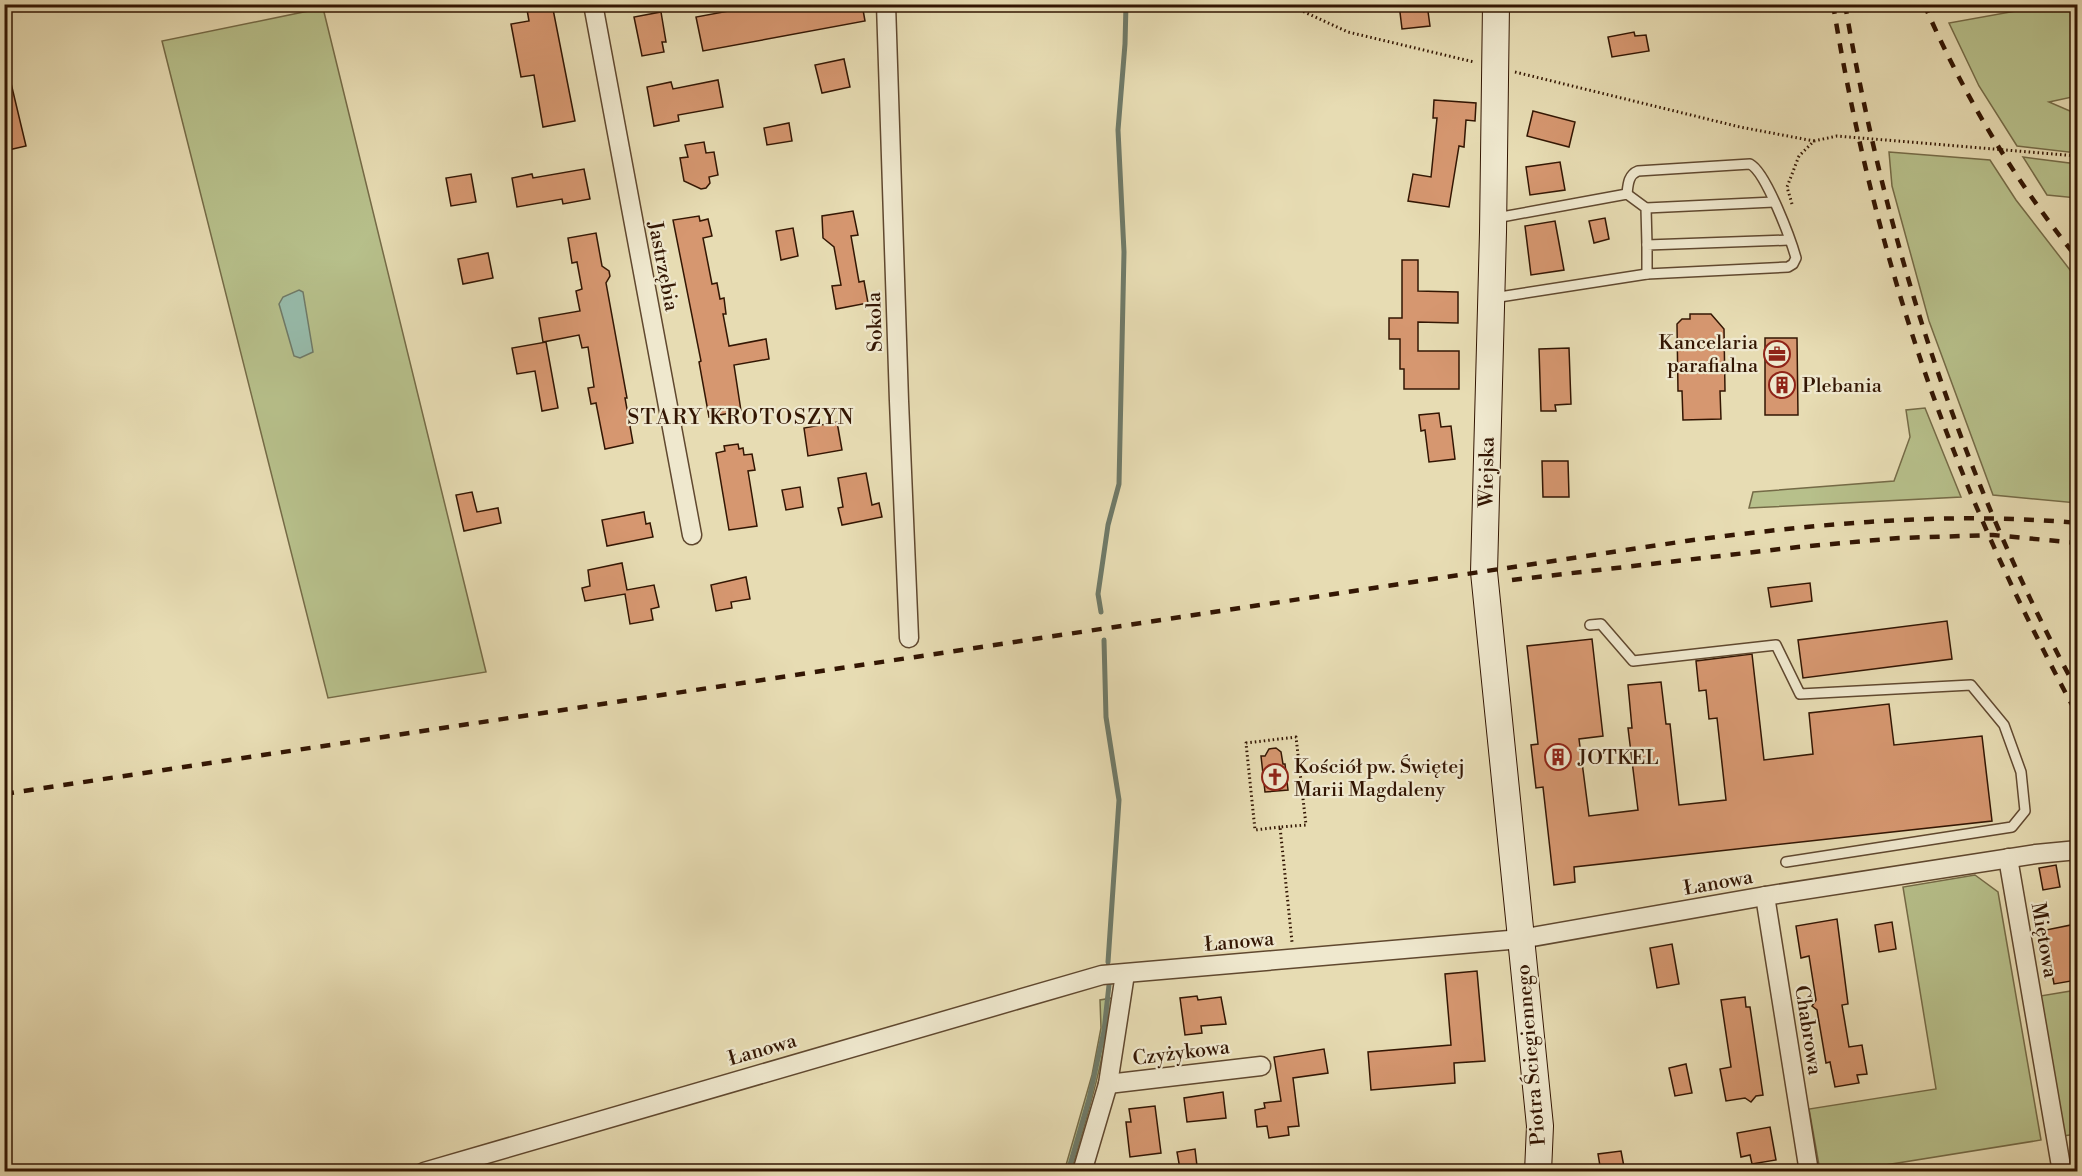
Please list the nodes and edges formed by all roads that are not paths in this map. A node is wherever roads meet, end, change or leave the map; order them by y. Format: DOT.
graph roads {
  1 [pos="593,4"];
  2 [pos="886,4"];
  3 [pos="1496,4"];
  4 [pos="1627,194"];
  5 [pos="1774,202"];
  6 [pos="1646,208"];
  7 [pos="1494,218"];
  8 [pos="1789,240"];
  9 [pos="1647,245"];
  10 [pos="1647,273"];
  11 [pos="1491,299"];
  12 [pos="692,535"];
  13 [pos="1590,625"];
  14 [pos="909,638"];
  15 [pos="2078,850"];
  16 [pos="2008,858"];
  17 [pos="1786,862"];
  18 [pos="1765,896"];
  19 [pos="1521,939"];
  20 [pos="1125,974"];
  21 [pos="1261,1066"];
  22 [pos="1107,1084"];
  23 [pos="424,1172"];
  24 [pos="1082,1172"];
  25 [pos="1538,1172"];
  26 [pos="1809,1172"];
  27 [pos="2062,1172"];
  1 -- 12 [label="street, Jastrzębia"];
  2 -- 14 [label="street, Sokola"];
  3 -- 7 [label="street, Wiejska"];
  4 -- 5 [label="lane"];
  4 -- 6 [label="lane"];
  4 -- 7 [label="lane"];
  5 -- 6 [label="lane"];
  5 -- 8 [label="lane"];
  6 -- 9 [label="lane"];
  7 -- 11 [label="street, Wiejska"];
  8 -- 9 [label="lane"];
  8 -- 10 [label="lane"];
  9 -- 10 [label="lane"];
  10 -- 11 [label="lane"];
  11 -- 19 [label="street, Wiejska"];
  13 -- 17 [label="lane"];
  15 -- 16 [label="street, Łanowa"];
  16 -- 18 [label="street, Łanowa"];
  16 -- 27 [label="street, Miętowa"];
  18 -- 19 [label="street, Łanowa"];
  18 -- 26 [label="street, Chabrowa"];
  19 -- 20 [label="street, Łanowa"];
  19 -- 25 [label="street, Piotra Ściegiennego"];
  20 -- 22 [label="street, Czyżykowa"];
  20 -- 23 [label="street, Łanowa"];
  21 -- 22 [label="street, Czyżykowa"];
  22 -- 24 [label="street, Czyżykowa"];
}
